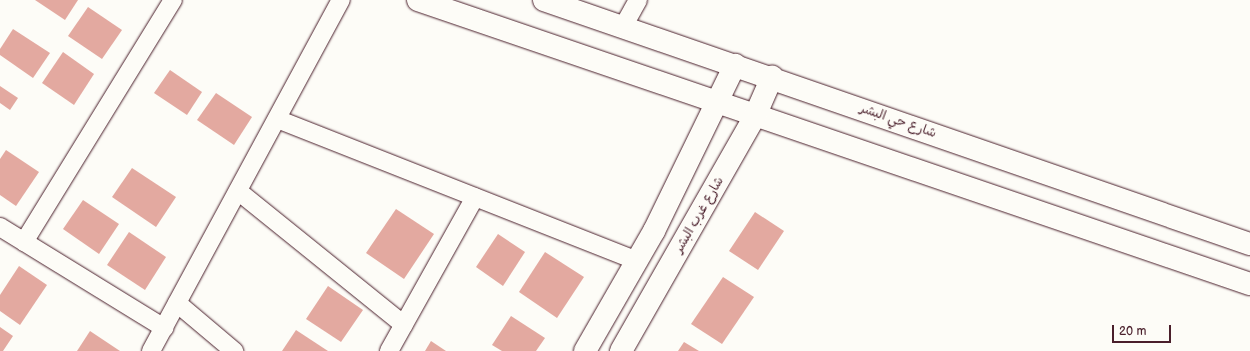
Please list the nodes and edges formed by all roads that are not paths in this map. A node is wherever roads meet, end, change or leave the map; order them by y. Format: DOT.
graph roads {
  1 [pos="173,0"];
  2 [pos="341,0"];
  3 [pos="418,0"];
  4 [pos="544,0"];
  5 [pos="638,0"];
  6 [pos="623,27"];
  7 [pos="735,65"];
  8 [pos="772,77"];
  9 [pos="718,104"];
  10 [pos="755,116"];
  11 [pos="277,119"];
  12 [pos="238,191"];
  13 [pos="475,197"];
  14 [pos="0,227"];
  15 [pos="24,242"];
  16 [pos="1250,244"];
  17 [pos="637,261"];
  18 [pos="1250,284"];
  19 [pos="177,303"];
  20 [pos="404,325"];
  21 [pos="164,328"];
  22 [pos="151,351"];
  23 [pos="234,351"];
  24 [pos="389,351"];
  25 [pos="586,351"];
  26 [pos="621,351"];
  1 -- 15 [label="street"];
  2 -- 11 [label="street"];
  3 -- 9 [label="street"];
  4 -- 6 [label="street, شارع حي البشر"];
  5 -- 6 [label="street"];
  6 -- 7 [label="street, شارع حي البشر"];
  7 -- 8 [label="street, شارع حي البشر"];
  7 -- 9 [label="street"];
  8 -- 10 [label="street, شارع غرب البشر"];
  8 -- 16 [label="street, شارع حي البشر"];
  9 -- 10 [label="street"];
  9 -- 17 [label="street"];
  10 -- 18 [label="street"];
  10 -- 26 [label="street, شارع غرب البشر"];
  11 -- 12 [label="street"];
  11 -- 13 [label="street"];
  12 -- 19 [label="street"];
  12 -- 20 [label="street"];
  13 -- 17 [label="street"];
  13 -- 20 [label="street"];
  14 -- 15 [label="street"];
  15 -- 21 [label="street"];
  17 -- 25 [label="street"];
  19 -- 21 [label="street"];
  19 -- 23 [label="street"];
  20 -- 24 [label="street"];
  21 -- 22 [label="street"];
}
